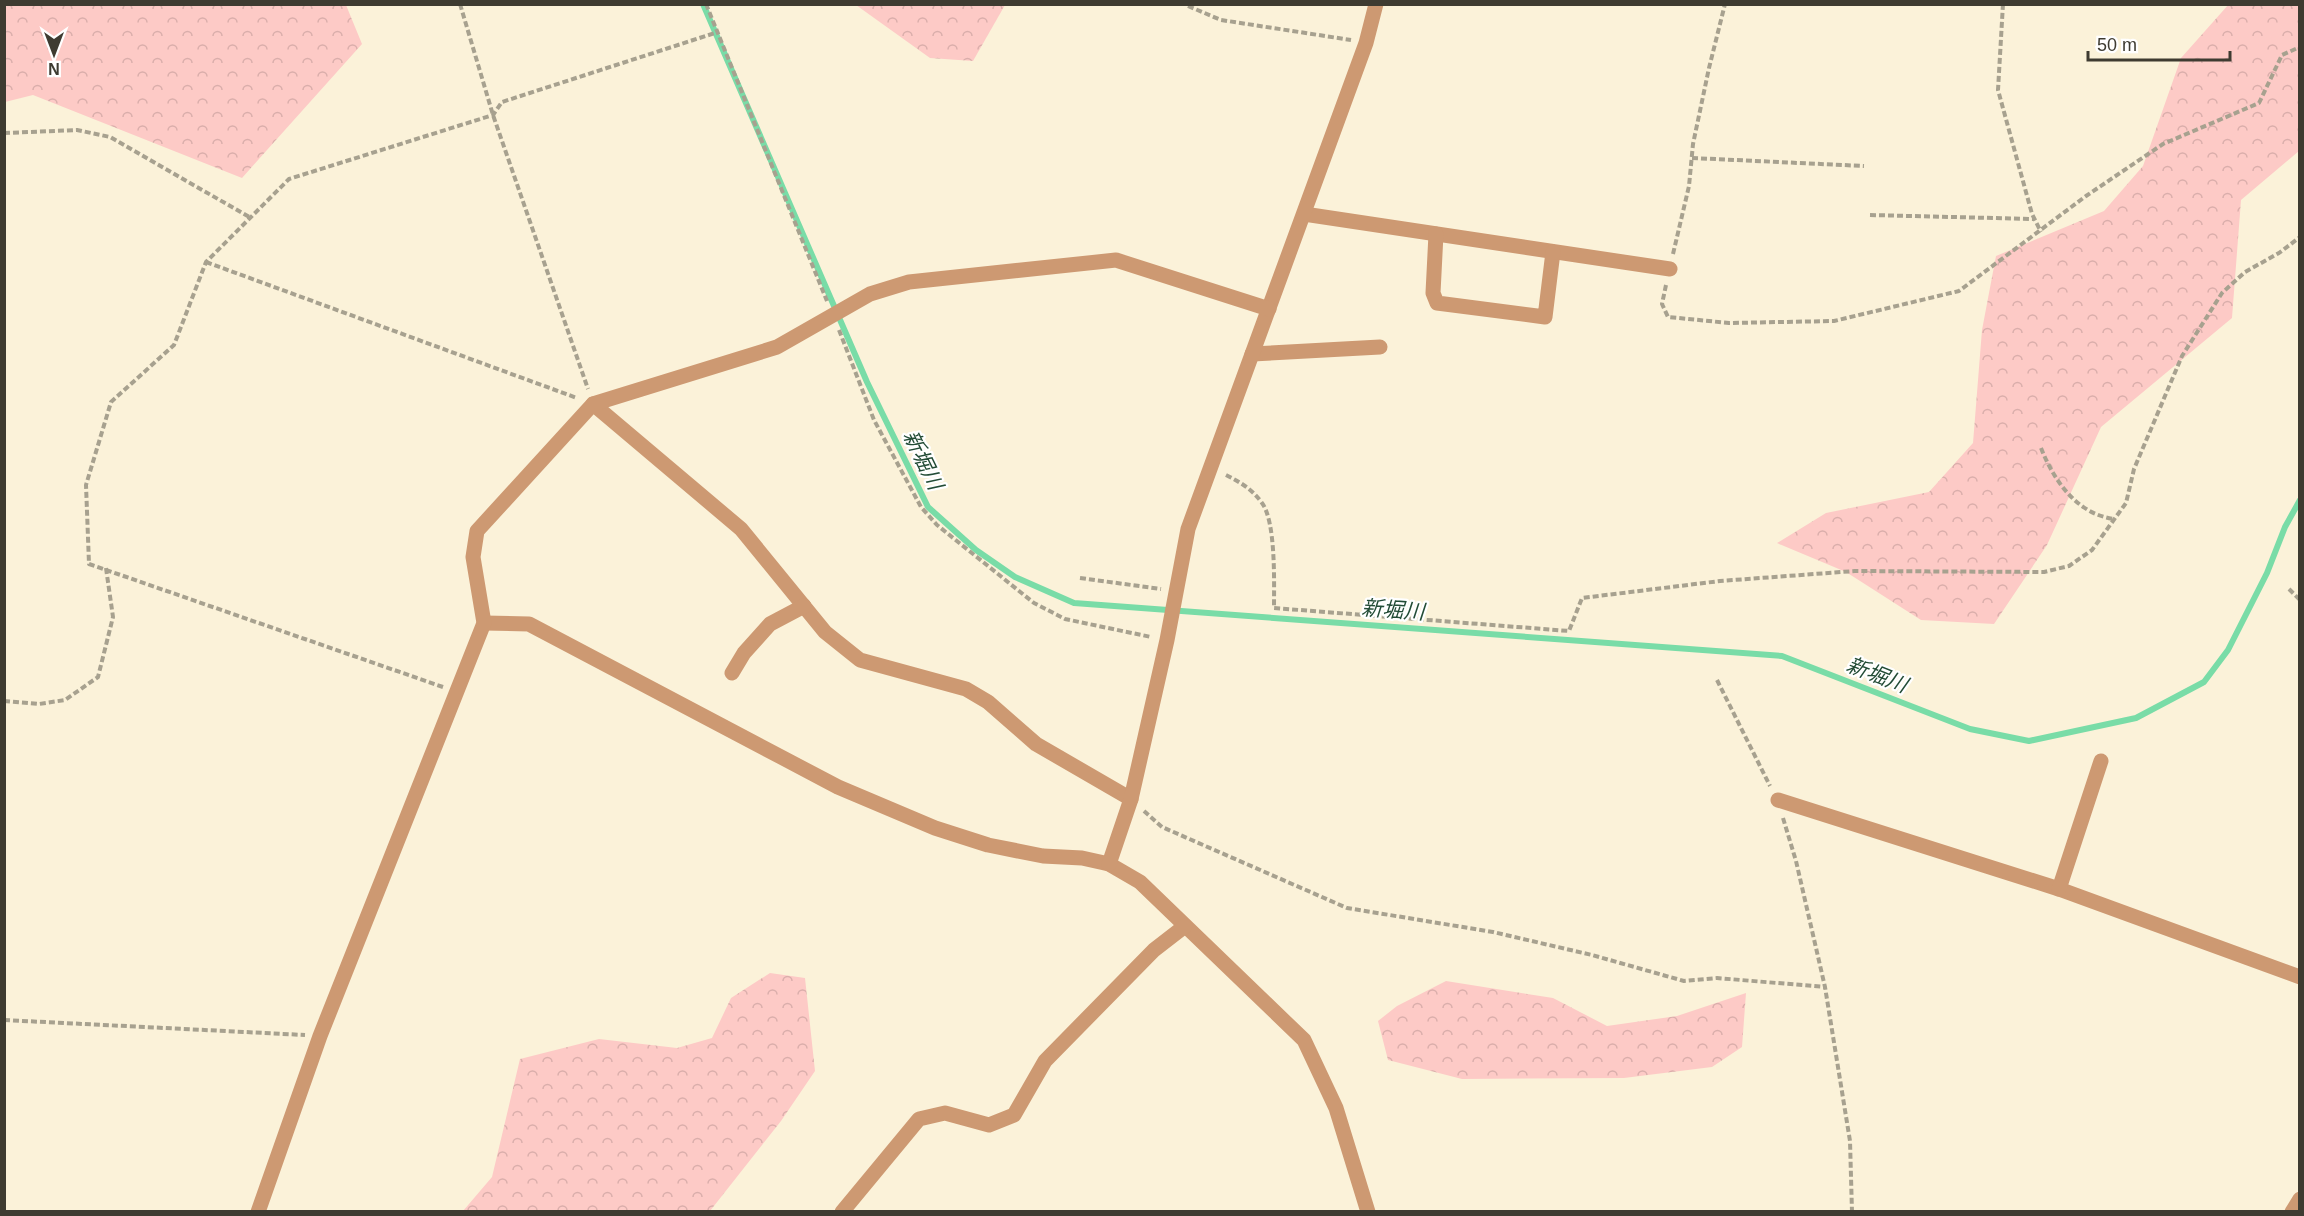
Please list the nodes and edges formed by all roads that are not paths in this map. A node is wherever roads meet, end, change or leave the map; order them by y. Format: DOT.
graph roads {
  1 [pos="1376,4"];
  2 [pos="1304,214"];
  3 [pos="1436,234"];
  4 [pos="1553,252"];
  5 [pos="1670,269"];
  6 [pos="1269,309"];
  7 [pos="1380,347"];
  8 [pos="1252,354"];
  9 [pos="593,404"];
  10 [pos="804,606"];
  11 [pos="483,623"];
  12 [pos="732,673"];
  13 [pos="2100,761"];
  14 [pos="1131,799"];
  15 [pos="1778,800"];
  16 [pos="1109,864"];
  17 [pos="2059,889"];
  18 [pos="1185,926"];
  19 [pos="2300,977"];
  20 [pos="2300,1199"];
  21 [pos="258,1212"];
  22 [pos="842,1212"];
  23 [pos="1368,1212"];
  24 [pos="2292,1212"];
  1 -- 2 [label="street"];
  2 -- 3 [label="street"];
  2 -- 6 [label="street"];
  3 -- 4 [label="street"];
  3 -- 4 [label="street"];
  4 -- 5 [label="street"];
  6 -- 8 [label="street"];
  6 -- 9 [label="street"];
  7 -- 8 [label="street"];
  8 -- 14 [label="street"];
  9 -- 10 [label="street"];
  9 -- 11 [label="street"];
  10 -- 12 [label="street"];
  10 -- 14 [label="street"];
  11 -- 16 [label="street"];
  11 -- 21 [label="street"];
  13 -- 17 [label="street"];
  14 -- 16 [label="street"];
  15 -- 17 [label="street"];
  16 -- 18 [label="street"];
  17 -- 19 [label="street"];
  18 -- 22 [label="street"];
  18 -- 23 [label="street"];
  20 -- 24 [label="street"];
}
